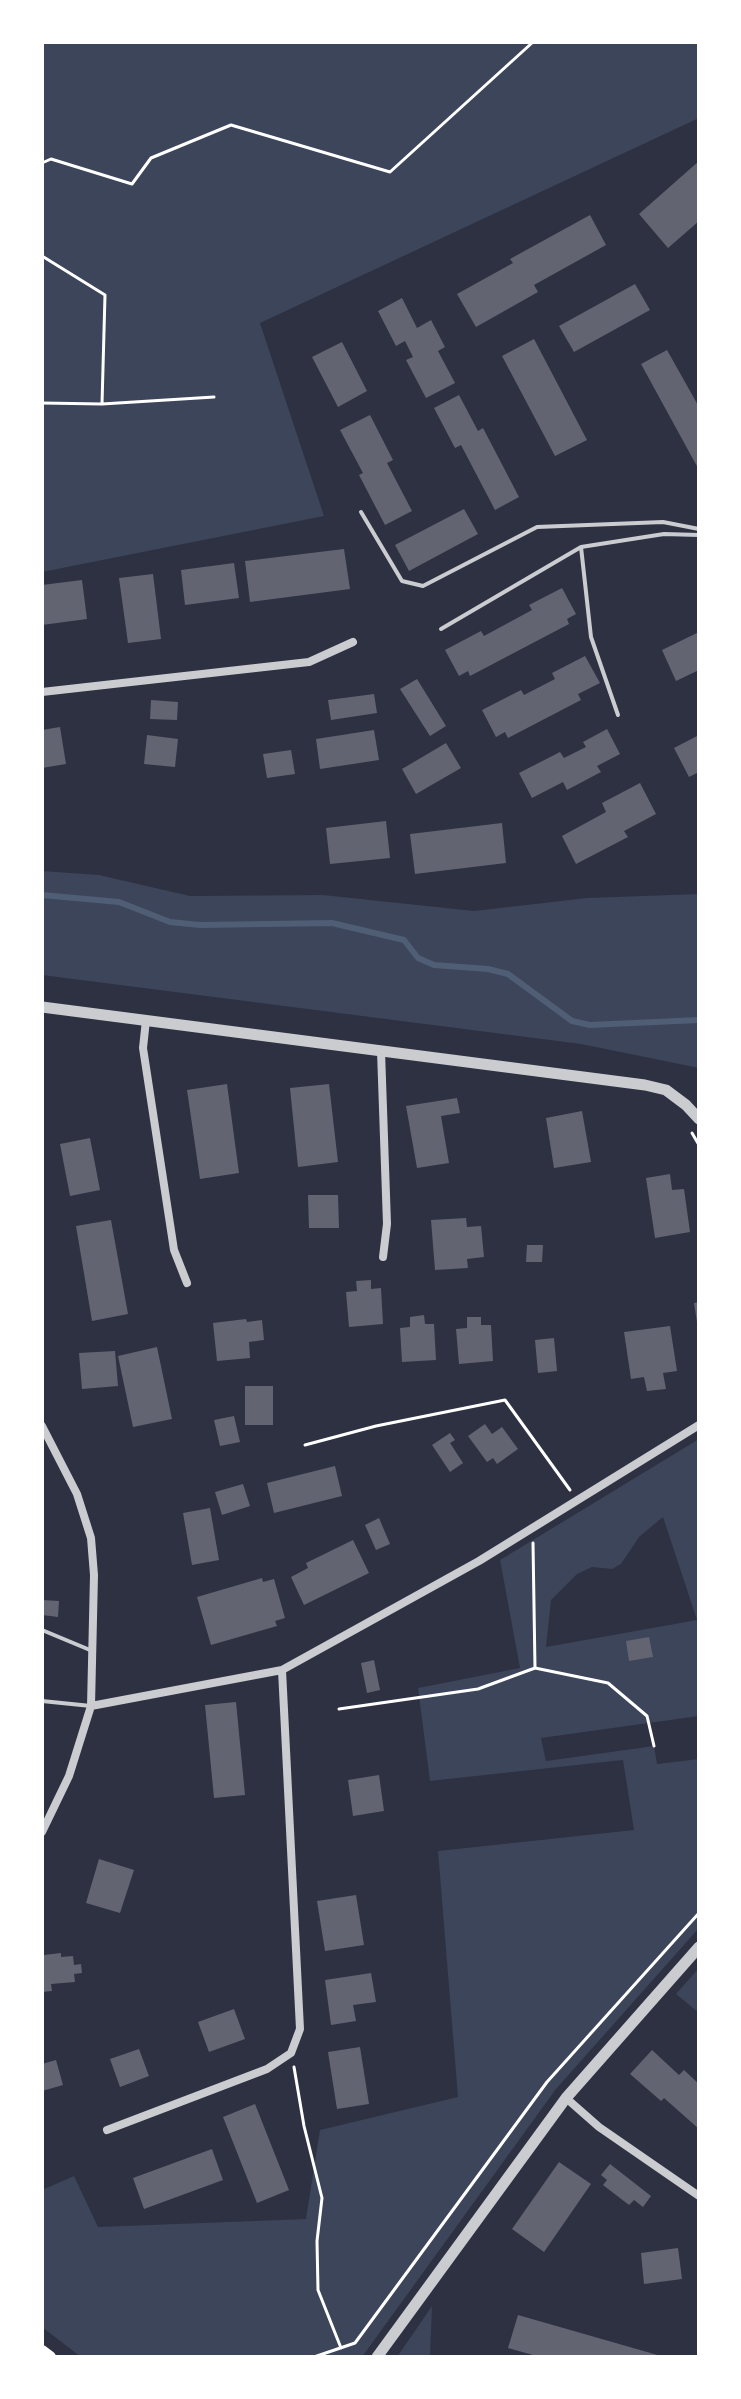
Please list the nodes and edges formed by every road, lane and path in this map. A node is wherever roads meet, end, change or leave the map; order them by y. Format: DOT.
graph roads {
  1 [pos="533,42"];
  2 [pos="42,163"];
  3 [pos="42,256"];
  4 [pos="214,397"];
  5 [pos="42,403"];
  6 [pos="102,404"];
  7 [pos="361,512"];
  8 [pos="699,529"];
  9 [pos="699,535"];
  10 [pos="581,547"];
  11 [pos="441,629"];
  12 [pos="353,642"];
  13 [pos="42,692"];
  14 [pos="618,715"];
  15 [pos="42,1007"];
  16 [pos="146,1020"];
  17 [pos="381,1051"];
  18 [pos="699,1119"];
  19 [pos="383,1257"];
  20 [pos="187,1283"];
  21 [pos="699,1425"];
  22 [pos="42,1426"];
  23 [pos="45,1440"];
  24 [pos="305,1445"];
  25 [pos="577,1500"];
  26 [pos="533,1527"];
  27 [pos="42,1630"];
  28 [pos="92,1651"];
  29 [pos="535,1668"];
  30 [pos="282,1670"];
  31 [pos="42,1701"];
  32 [pos="91,1706"];
  33 [pos="339,1709"];
  34 [pos="654,1746"];
  35 [pos="42,1832"];
  36 [pos="699,1913"];
  37 [pos="699,1947"];
  38 [pos="291,2053"];
  39 [pos="566,2098"];
  40 [pos="107,2130"];
  41 [pos="699,2196"];
  42 [pos="341,2348"];
  43 [pos="42,2351"];
  44 [pos="50,2357"];
  45 [pos="314,2357"];
  46 [pos="377,2357"];
  1 -- 2 [label="path"];
  3 -- 6 [label="path"];
  4 -- 6 [label="path"];
  5 -- 6 [label="path"];
  7 -- 8 [label="lane"];
  9 -- 10 [label="lane"];
  10 -- 11 [label="lane"];
  10 -- 14 [label="lane"];
  12 -- 13 [label="street"];
  15 -- 16 [label="street"];
  16 -- 17 [label="street"];
  16 -- 20 [label="street"];
  17 -- 18 [label="street"];
  17 -- 19 [label="street"];
  21 -- 25 [label="street"];
  22 -- 23 [label="street"];
  23 -- 28 [label="street"];
  24 -- 25 [label="path"];
  25 -- 26 [label="street"];
  26 -- 29 [label="path"];
  26 -- 30 [label="street"];
  27 -- 28 [label="lane"];
  28 -- 32 [label="street"];
  29 -- 33 [label="path"];
  29 -- 34 [label="path"];
  30 -- 32 [label="street"];
  30 -- 38 [label="street"];
  31 -- 32 [label="lane"];
  32 -- 35 [label="street"];
  36 -- 42 [label="path"];
  37 -- 39 [label="street"];
  38 -- 40 [label="street"];
  38 -- 42 [label="path"];
  39 -- 41 [label="street"];
  39 -- 46 [label="street"];
  42 -- 45 [label="path"];
  43 -- 44 [label="main road"];
}
